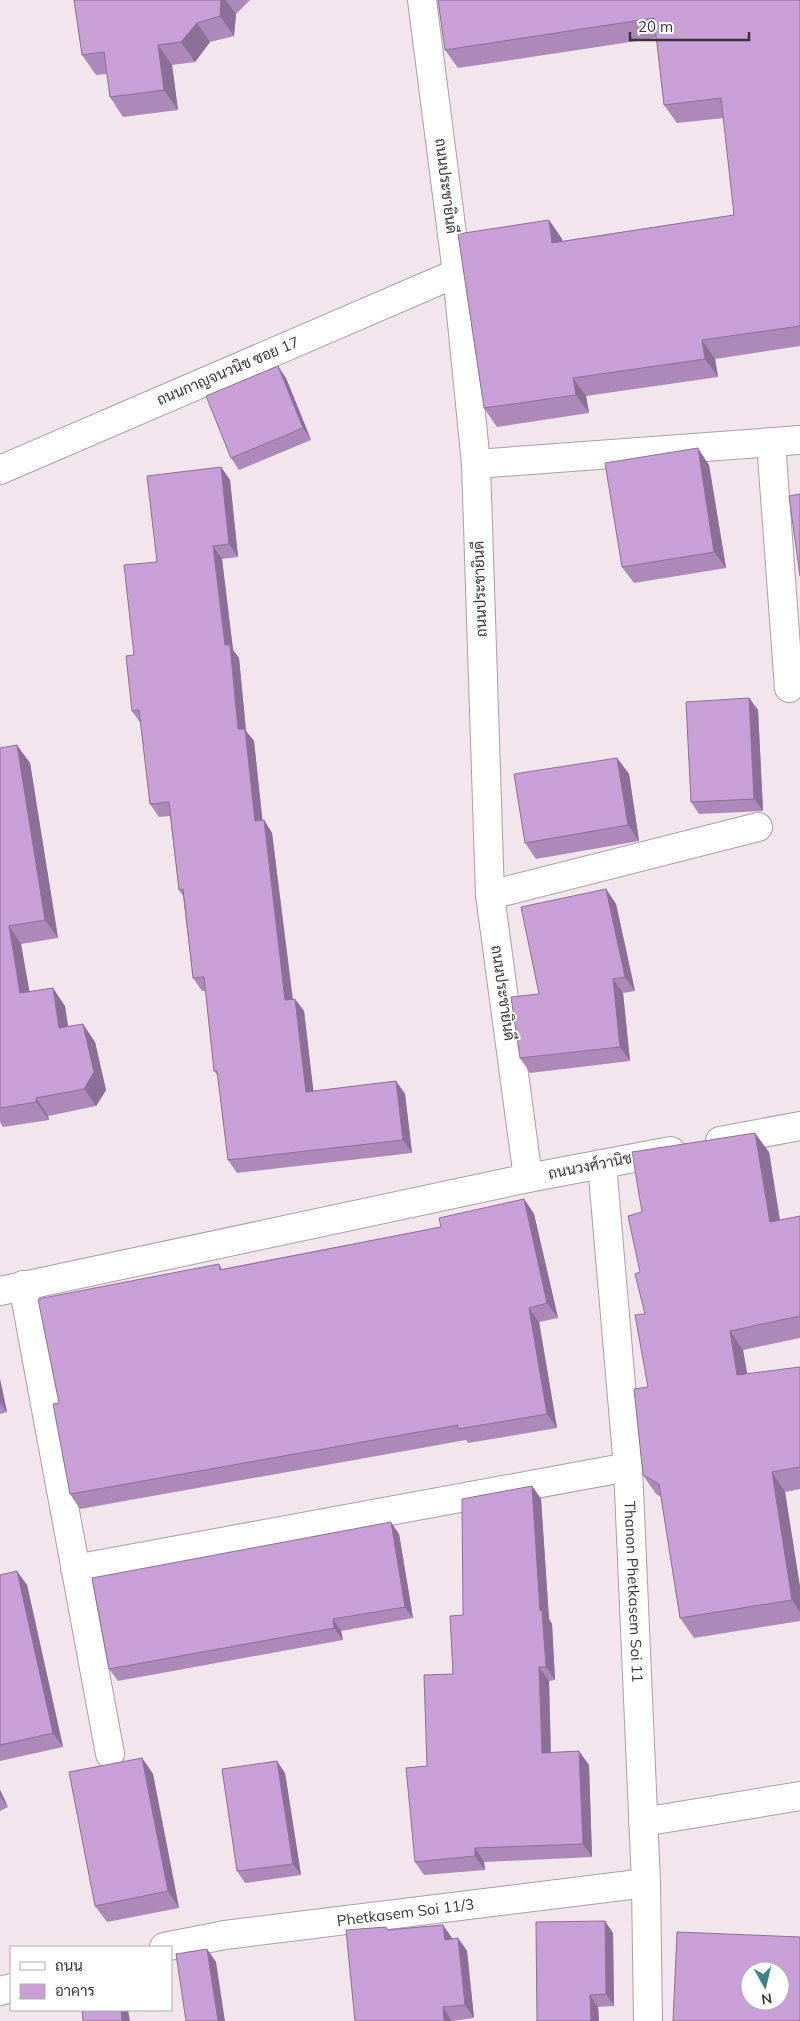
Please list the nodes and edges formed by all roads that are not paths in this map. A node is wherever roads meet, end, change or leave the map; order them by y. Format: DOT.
graph roads {
  1 [pos="422,0"];
  2 [pos="457,273"];
  3 [pos="800,440"];
  4 [pos="771,442"];
  5 [pos="476,464"];
  6 [pos="0,470"];
  7 [pos="789,688"];
  8 [pos="758,827"];
  9 [pos="490,895"];
  10 [pos="800,1126"];
  11 [pos="602,1164"];
  12 [pos="528,1178"];
  13 [pos="12,1288"];
  14 [pos="628,1467"];
  15 [pos="75,1569"];
  16 [pos="110,1754"];
  17 [pos="800,1796"];
  18 [pos="643,1822"];
  19 [pos="646,1883"];
  20 [pos="169,1946"];
  21 [pos="648,2021"];
  1 -- 2 [label="street, ถนนประชายินดี"];
  2 -- 5 [label="street, ถนนประชายินดี"];
  2 -- 6 [label="street, ถนนกาญจนวนิช ซอย 17"];
  3 -- 4 [label="street"];
  4 -- 5 [label="street"];
  4 -- 7 [label="street"];
  5 -- 9 [label="street, ถนนประชายินดี"];
  8 -- 9 [label="street"];
  9 -- 12 [label="street, ถนนประชายินดี"];
  10 -- 11 [label="street, ถนนวงศ์วานิช"];
  11 -- 12 [label="street, ถนนวงศ์วานิช"];
  11 -- 14 [label="street, Thanon Phetkasem Soi 11"];
  12 -- 13 [label="street, ถนนวงศ์วานิช"];
  13 -- 15 [label="street"];
  14 -- 15 [label="street"];
  14 -- 18 [label="street, Thanon Phetkasem Soi 11"];
  15 -- 16 [label="street"];
  17 -- 18 [label="street"];
  18 -- 19 [label="street, Thanon Phetkasem Soi 11"];
  19 -- 20 [label="street, Phetkasem Soi 11/3"];
  19 -- 21 [label="street, Thanon Phetkasem Soi 11"];
}
